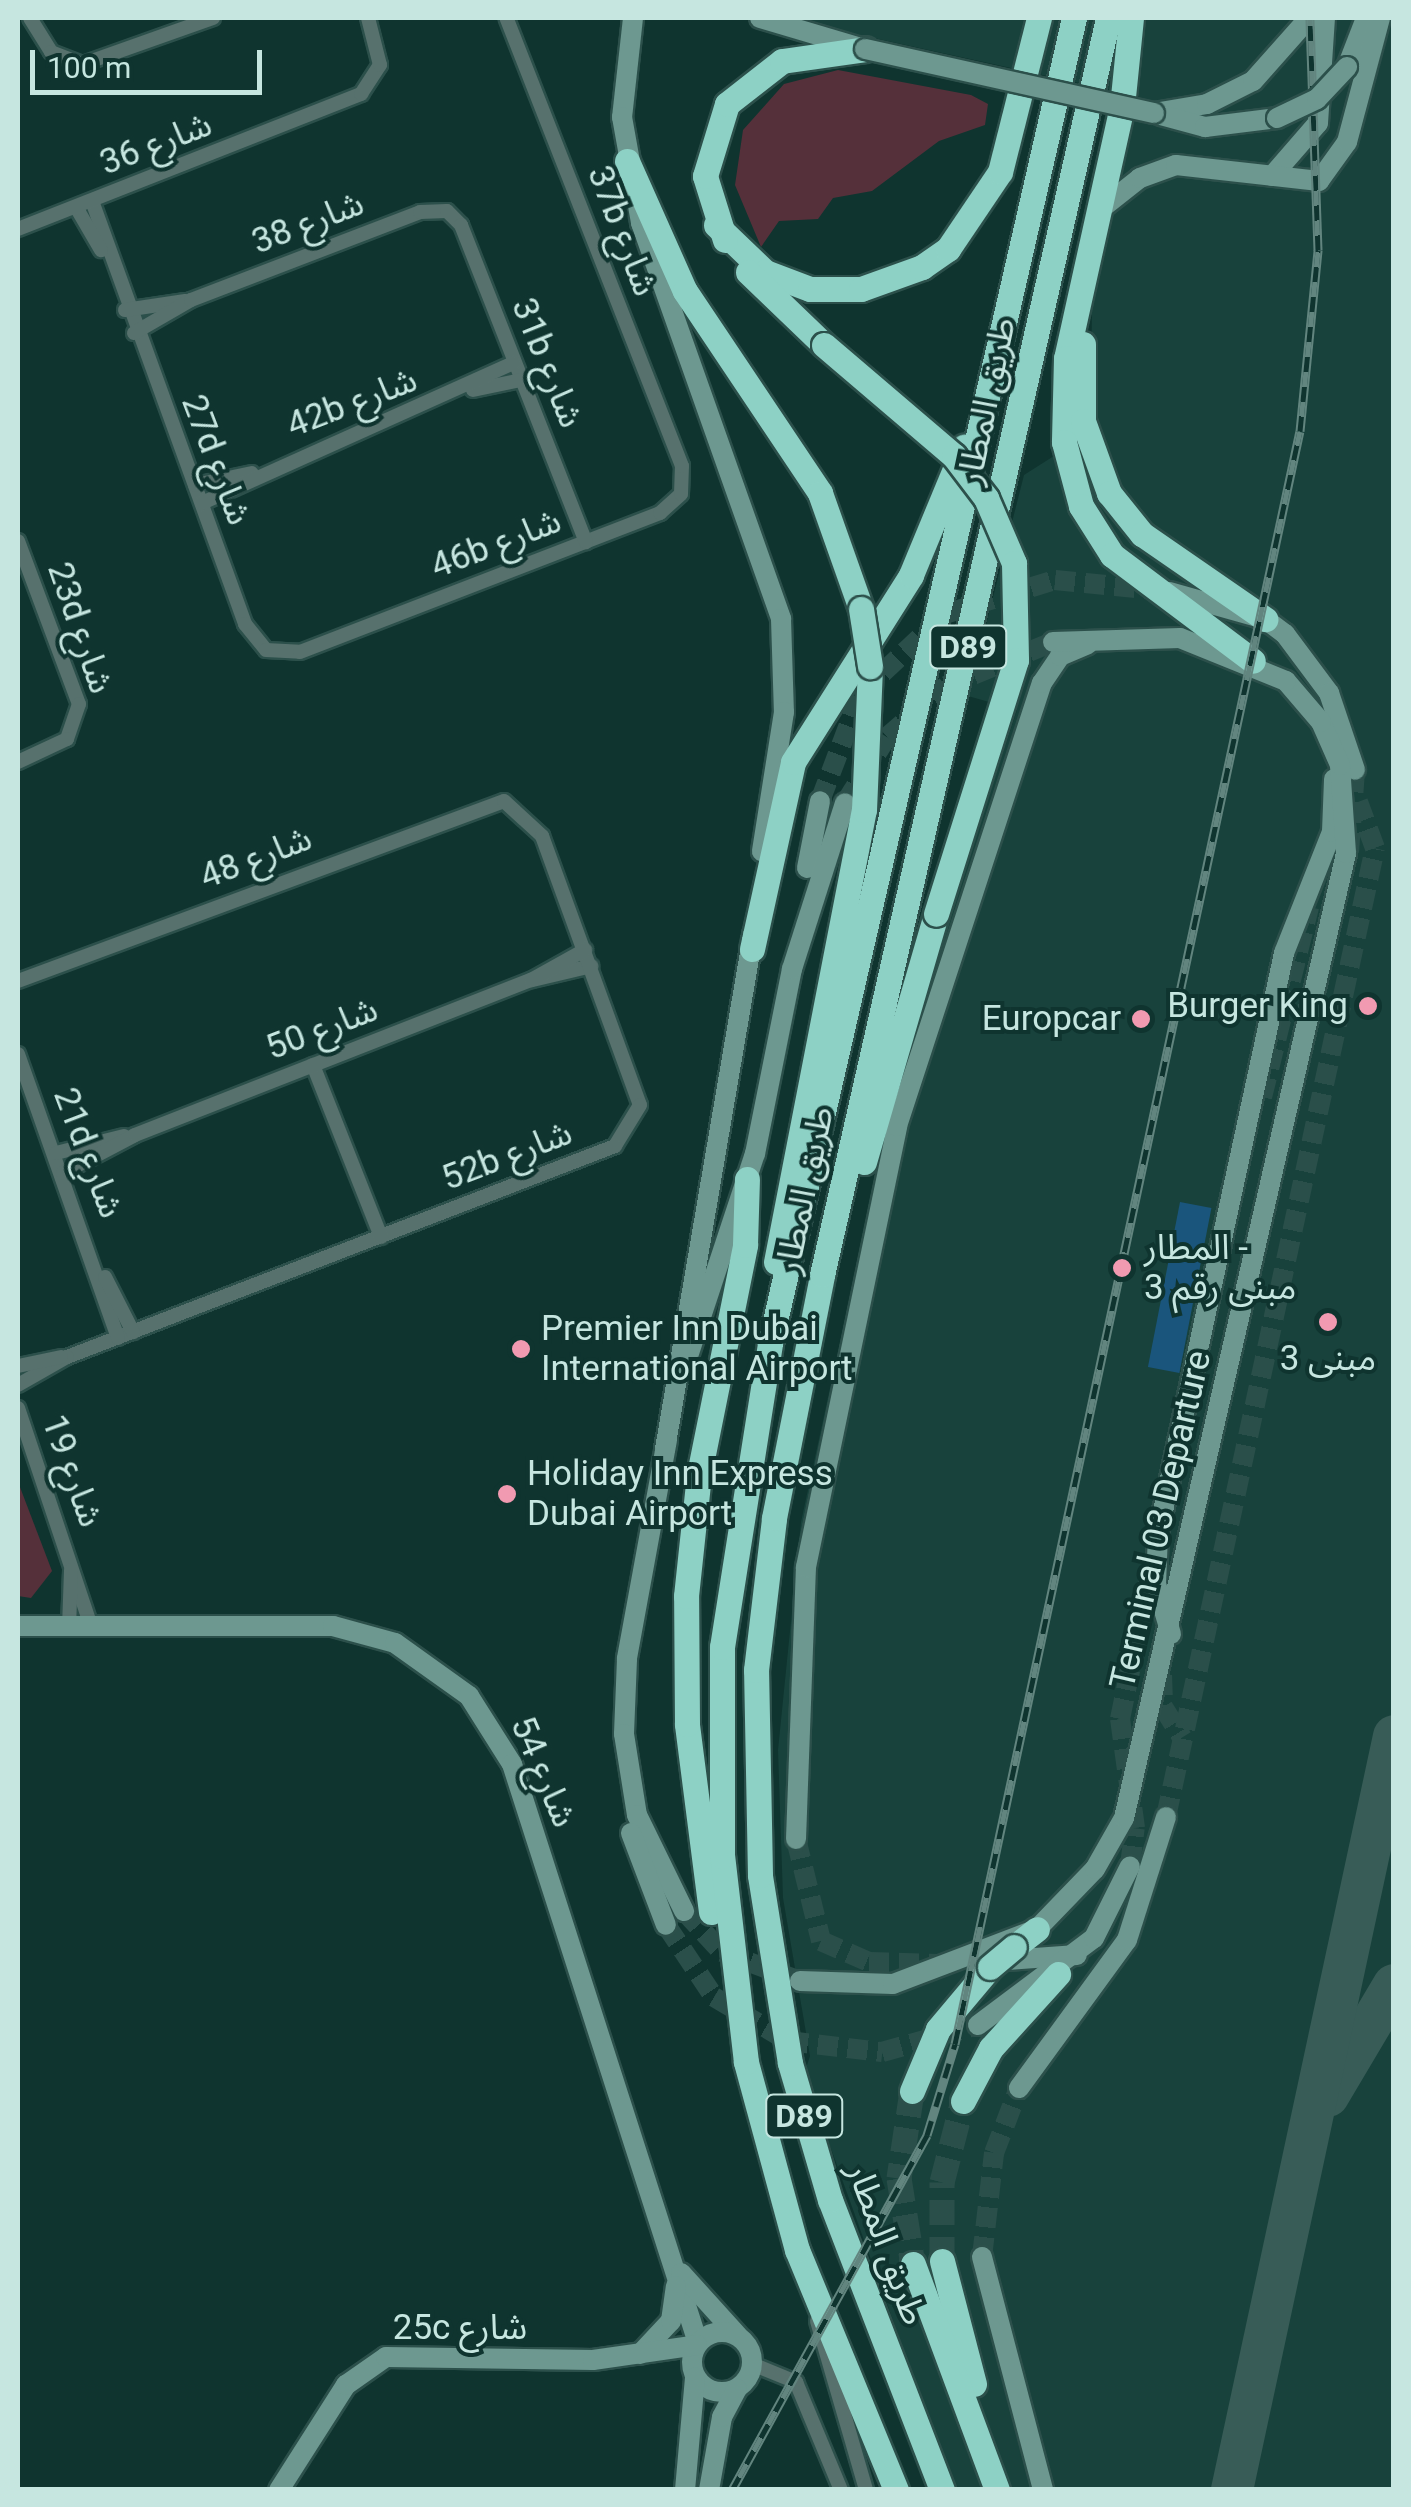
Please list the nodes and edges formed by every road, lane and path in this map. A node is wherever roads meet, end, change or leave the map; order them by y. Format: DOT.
graph roads {
  1 [pos="30,18"];
  2 [pos="213,18"];
  3 [pos="506,18"];
  4 [pos="633,18"];
  5 [pos="760,18"];
  6 [pos="1039,18"];
  7 [pos="1074,18"];
  8 [pos="1108,18"];
  9 [pos="1131,18"];
  10 [pos="1309,18"];
  11 [pos="1325,18"];
  12 [pos="1366,18"];
  13 [pos="1380,18"];
  14 [pos="371,24"];
  15 [pos="866,48"];
  16 [pos="1154,113"];
  17 [pos="627,161"];
  18 [pos="1272,176"];
  19 [pos="92,201"];
  20 [pos="76,206"];
  21 [pos="1102,208"];
  22 [pos="447,211"];
  23 [pos="1030,222"];
  24 [pos="716,226"];
  25 [pos="18,229"];
  26 [pos="104,255"];
  27 [pos="1088,270"];
  28 [pos="191,300"];
  29 [pos="126,310"];
  30 [pos="134,333"];
  31 [pos="514,364"];
  32 [pos="521,380"];
  33 [pos="468,390"];
  34 [pos="682,466"];
  35 [pos="258,472"];
  36 [pos="195,484"];
  37 [pos="202,502"];
  38 [pos="18,541"];
  39 [pos="586,542"];
  40 [pos="1169,592"];
  41 [pos="1265,619"];
  42 [pos="1114,634"];
  43 [pos="1053,642"];
  44 [pos="300,652"];
  45 [pos="1253,662"];
  46 [pos="1286,680"];
  47 [pos="18,762"];
  48 [pos="1348,769"];
  49 [pos="820,802"];
  50 [pos="845,802"];
  51 [pos="516,805"];
  52 [pos="752,948"];
  53 [pos="585,950"];
  54 [pos="591,966"];
  55 [pos="792,969"];
  56 [pos="531,980"];
  57 [pos="18,981"];
  58 [pos="18,1054"];
  59 [pos="313,1065"];
  60 [pos="135,1135"];
  61 [pos="56,1153"];
  62 [pos="63,1173"];
  63 [pos="746,1180"];
  64 [pos="381,1237"];
  65 [pos="822,1274"];
  66 [pos="125,1335"];
  67 [pos="770,1343"];
  68 [pos="67,1357"];
  69 [pos="18,1366"];
  70 [pos="18,1385"];
  71 [pos="18,1408"];
  72 [pos="664,1449"];
  73 [pos="70,1554"];
  74 [pos="18,1626"];
  75 [pos="69,1628"];
  76 [pos="92,1629"];
  77 [pos="1172,1636"];
  78 [pos="626,1659"];
  79 [pos="1166,1818"];
  80 [pos="796,1839"];
  81 [pos="1130,1866"];
  82 [pos="1148,1892"];
  83 [pos="1117,1902"];
  84 [pos="684,1911"];
  85 [pos="666,1925"];
  86 [pos="1037,1929"];
  87 [pos="1077,1955"];
  88 [pos="983,1964"];
  89 [pos="1058,1974"];
  90 [pos="800,1982"];
  91 [pos="738,2014"];
  92 [pos="978,2025"];
  93 [pos="1019,2088"];
  94 [pos="912,2092"];
  95 [pos="963,2101"];
  96 [pos="982,2257"];
  97 [pos="942,2261"];
  98 [pos="913,2264"];
  99 [pos="677,2271"];
  100 [pos="814,2296"];
  101 [pos="738,2336"];
  102 [pos="697,2344"];
  103 [pos="643,2356"];
  104 [pos="752,2364"];
  105 [pos="694,2374"];
  106 [pos="737,2389"];
  107 [pos="279,2490"];
  108 [pos="685,2490"];
  109 [pos="709,2490"];
  110 [pos="841,2490"];
  111 [pos="866,2490"];
  112 [pos="896,2490"];
  113 [pos="942,2490"];
  114 [pos="1001,2490"];
  115 [pos="1043,2490"];
  1 -- 2 [label="street"];
  3 -- 34 [label="street, 37b شارع"];
  4 -- 17 [label="main road"];
  5 -- 15 [label="main road"];
  6 -- 24 [label="highway"];
  7 -- 23 [label="highway, طريق المطار / D89"];
  8 -- 65 [label="highway, طريق المطار / D89"];
  9 -- 21 [label="highway"];
  10 -- 16 [label="main road"];
  11 -- 18 [label="main road"];
  12 -- 16 [label="main road, bridge"];
  13 -- 18 [label="main road"];
  14 -- 19 [label="street, شارع 36"];
  15 -- 16 [label="main road, bridge"];
  15 -- 24 [label="highway"];
  17 -- 52 [label="main road"];
  17 -- 67 [label="highway, bridge"];
  18 -- 21 [label="main road"];
  19 -- 20 [label="street, شارع 36"];
  19 -- 26 [label="street, 27d شارع"];
  20 -- 25 [label="street, شارع 36"];
  20 -- 26 [label="street, 27d شارع"];
  21 -- 27 [label="highway"];
  22 -- 28 [label="street, شارع 38"];
  22 -- 31 [label="street, 31b شارع"];
  23 -- 52 [label="highway"];
  23 -- 67 [label="highway, طريق المطار / D89"];
  24 -- 65 [label="highway, bridge"];
  26 -- 29 [label="street, 27d شارع"];
  27 -- 41 [label="highway"];
  27 -- 45 [label="highway"];
  28 -- 29 [label="street, شارع 38"];
  28 -- 30 [label="street, شارع 38"];
  29 -- 30 [label="street, 27d شارع"];
  30 -- 36 [label="street, 27d شارع"];
  31 -- 32 [label="street, 31b شارع"];
  31 -- 33 [label="street, 42b شارع"];
  32 -- 33 [label="street, 42b شارع"];
  32 -- 39 [label="street, 31b شارع"];
  33 -- 35 [label="street, 42b شارع"];
  34 -- 39 [label="street, 46b شارع"];
  35 -- 36 [label="street, 42b شارع"];
  35 -- 37 [label="street, 42b شارع"];
  36 -- 37 [label="street, 27d شارع"];
  37 -- 44 [label="street, 27d شارع"];
  38 -- 47 [label="street, 23d شارع"];
  39 -- 44 [label="street, 46b شارع"];
  40 -- 41 [label="main road"];
  41 -- 48 [label="main road"];
  42 -- 43 [label="main road, Terminal 03 Departure"];
  42 -- 45 [label="main road, Terminal 03 Departure"];
  42 -- 80 [label="main road"];
  45 -- 46 [label="main road, Terminal 03 Departure"];
  46 -- 77 [label="main road, Terminal 03 Departure"];
  46 -- 77 [label="main road"];
  49 -- 55 [label="main road"];
  50 -- 55 [label="main road"];
  51 -- 53 [label="street, 52b شارع"];
  51 -- 57 [label="street, شارع 48"];
  52 -- 72 [label="main road"];
  53 -- 54 [label="street, 52b شارع"];
  53 -- 56 [label="street"];
  54 -- 56 [label="street"];
  54 -- 64 [label="street, 52b شارع"];
  55 -- 63 [label="main road"];
  56 -- 59 [label="street, شارع 50"];
  58 -- 61 [label="street, 21d شارع"];
  59 -- 60 [label="street, شارع 50"];
  59 -- 64 [label="street"];
  60 -- 61 [label="street, شارع 50"];
  60 -- 62 [label="street, شارع 50"];
  61 -- 62 [label="street, 21d شارع"];
  62 -- 66 [label="street, 21d شارع"];
  63 -- 72 [label="main road"];
  63 -- 91 [label="highway"];
  64 -- 66 [label="street, 52b شارع"];
  65 -- 113 [label="highway, طريق المطار / D89"];
  66 -- 68 [label="street, 52b شارع"];
  67 -- 91 [label="highway, طريق المطار / D89"];
  68 -- 69 [label="street, 52b شارع"];
  68 -- 70 [label="street, 52b شارع"];
  71 -- 73 [label="street, شارع 19"];
  72 -- 78 [label="main road"];
  73 -- 75 [label="street, شارع 19"];
  73 -- 76 [label="street, شارع 19"];
  74 -- 75 [label="main road, شارع 54"];
  75 -- 76 [label="main road, شارع 54"];
  76 -- 99 [label="main road, شارع 54"];
  77 -- 86 [label="main road, Terminal 03 Departure"];
  78 -- 84 [label="main road"];
  78 -- 85 [label="main road"];
  79 -- 82 [label="main road"];
  81 -- 83 [label="main road"];
  82 -- 83 [label="main road"];
  82 -- 93 [label="main road"];
  83 -- 87 [label="main road"];
  86 -- 88 [label="highway, bridge"];
  86 -- 90 [label="main road"];
  87 -- 88 [label="main road"];
  87 -- 89 [label="main road"];
  88 -- 94 [label="highway"];
  89 -- 92 [label="main road"];
  89 -- 95 [label="highway"];
  91 -- 100 [label="highway, طريق المطار / D89"];
  96 -- 115 [label="main road"];
  97 -- 114 [label="highway"];
  98 -- 114 [label="highway"];
  99 -- 101 [label="main road, شارع 54"];
  99 -- 102 [label="main road, شارع 54"];
  99 -- 103 [label="main road"];
  100 -- 111 [label="street"];
  100 -- 112 [label="highway, طريق المطار / D89"];
  101 -- 102 [label="main road"];
  101 -- 104 [label="main road"];
  102 -- 103 [label="main road, 25c شارع"];
  102 -- 105 [label="main road"];
  103 -- 105 [label="main road, 25c شارع"];
  103 -- 107 [label="main road, 25c شارع"];
  104 -- 106 [label="main road"];
  104 -- 110 [label="street"];
  105 -- 106 [label="main road"];
  105 -- 108 [label="main road"];
  106 -- 109 [label="main road"];
}
